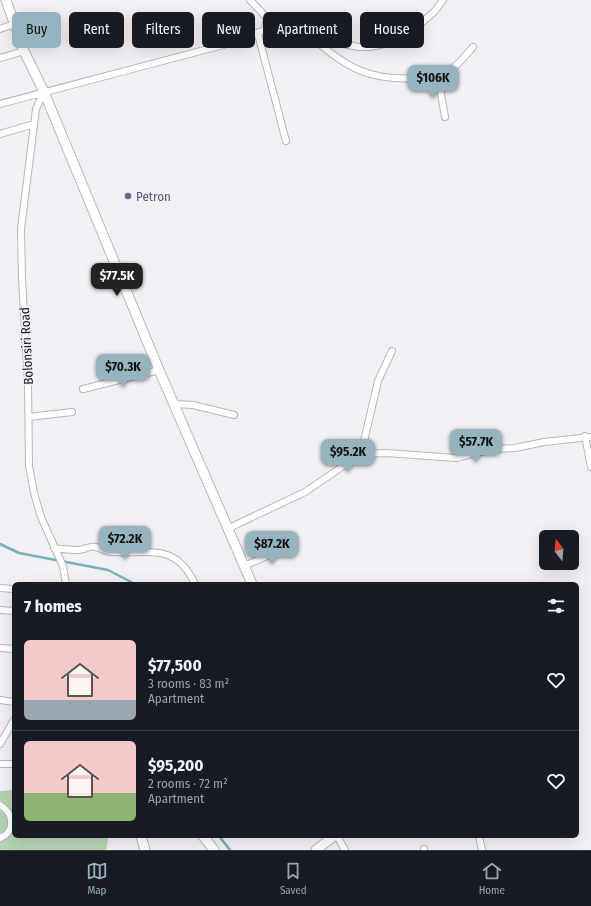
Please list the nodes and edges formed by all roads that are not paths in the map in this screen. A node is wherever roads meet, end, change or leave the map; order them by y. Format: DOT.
graph roads {
  1 [pos="6,0"];
  2 [pos="250,0"];
  3 [pos="442,0"];
  4 [pos="263,14"];
  5 [pos="12,18"];
  6 [pos="12,25"];
  7 [pos="0,29"];
  8 [pos="263,31"];
  9 [pos="258,34"];
  10 [pos="352,46"];
  11 [pos="473,47"];
  12 [pos="23,48"];
  13 [pos="325,48"];
  14 [pos="24,51"];
  15 [pos="0,58"];
  16 [pos="438,77"];
  17 [pos="44,92"];
  18 [pos="0,104"];
  19 [pos="445,117"];
  20 [pos="34,124"];
  21 [pos="0,134"];
  22 [pos="286,141"];
  23 [pos="392,351"];
  24 [pos="159,370"];
  25 [pos="83,388"];
  26 [pos="175,404"];
  27 [pos="72,412"];
  28 [pos="234,415"];
  29 [pos="29,417"];
  30 [pos="588,436"];
  31 [pos="361,454"];
  32 [pos="591,467"];
  33 [pos="227,529"];
  34 [pos="292,545"];
  35 [pos="55,550"];
  36 [pos="244,566"];
  37 [pos="66,582"];
  38 [pos="194,582"];
  39 [pos="251,582"];
  40 [pos="0,588"];
  41 [pos="12,589"];
  42 [pos="0,610"];
  43 [pos="12,611"];
  44 [pos="0,648"];
  45 [pos="12,649"];
  46 [pos="0,700"];
  47 [pos="12,702"];
  48 [pos="12,723"];
  49 [pos="0,744"];
  50 [pos="0,764"];
  51 [pos="12,764"];
  52 [pos="0,805"];
  53 [pos="0,838"];
  54 [pos="142,838"];
  55 [pos="205,838"];
  56 [pos="331,838"];
  57 [pos="338,838"];
  58 [pos="479,838"];
  59 [pos="145,850"];
  60 [pos="214,850"];
  61 [pos="316,850"];
  62 [pos="345,850"];
  63 [pos="482,850"];
  1 -- 5 [label="main road"];
  2 -- 4 [label="street"];
  3 -- 10 [label="street"];
  6 -- 7 [label="street"];
  8 -- 9 [label="street"];
  9 -- 17 [label="street"];
  9 -- 22 [label="street"];
  11 -- 16 [label="street"];
  12 -- 14 [label="main road"];
  13 -- 16 [label="street"];
  14 -- 15 [label="street"];
  14 -- 17 [label="main road"];
  16 -- 19 [label="street"];
  17 -- 18 [label="street"];
  17 -- 20 [label="street, Bolonsiri Road"];
  17 -- 24 [label="main road"];
  20 -- 21 [label="street"];
  20 -- 29 [label="street, Bolonsiri Road"];
  23 -- 31 [label="street"];
  24 -- 25 [label="street"];
  24 -- 26 [label="main road"];
  26 -- 28 [label="street"];
  26 -- 33 [label="main road"];
  27 -- 29 [label="street"];
  29 -- 35 [label="street, Bolonsiri Road"];
  30 -- 31 [label="street"];
  30 -- 32 [label="street"];
  31 -- 33 [label="street"];
  33 -- 36 [label="main road"];
  34 -- 36 [label="street"];
  35 -- 37 [label="street, Bolonsiri Road"];
  35 -- 38 [label="street"];
  36 -- 39 [label="main road"];
  40 -- 41 [label="street"];
  42 -- 43 [label="street"];
  44 -- 45 [label="street"];
  46 -- 47 [label="street"];
  48 -- 49 [label="street"];
  50 -- 51 [label="street"];
  52 -- 53 [label="street"];
  54 -- 59 [label="main road"];
  55 -- 60 [label="main road"];
  56 -- 61 [label="main road"];
  57 -- 62 [label="street"];
  58 -- 63 [label="street"];
}
